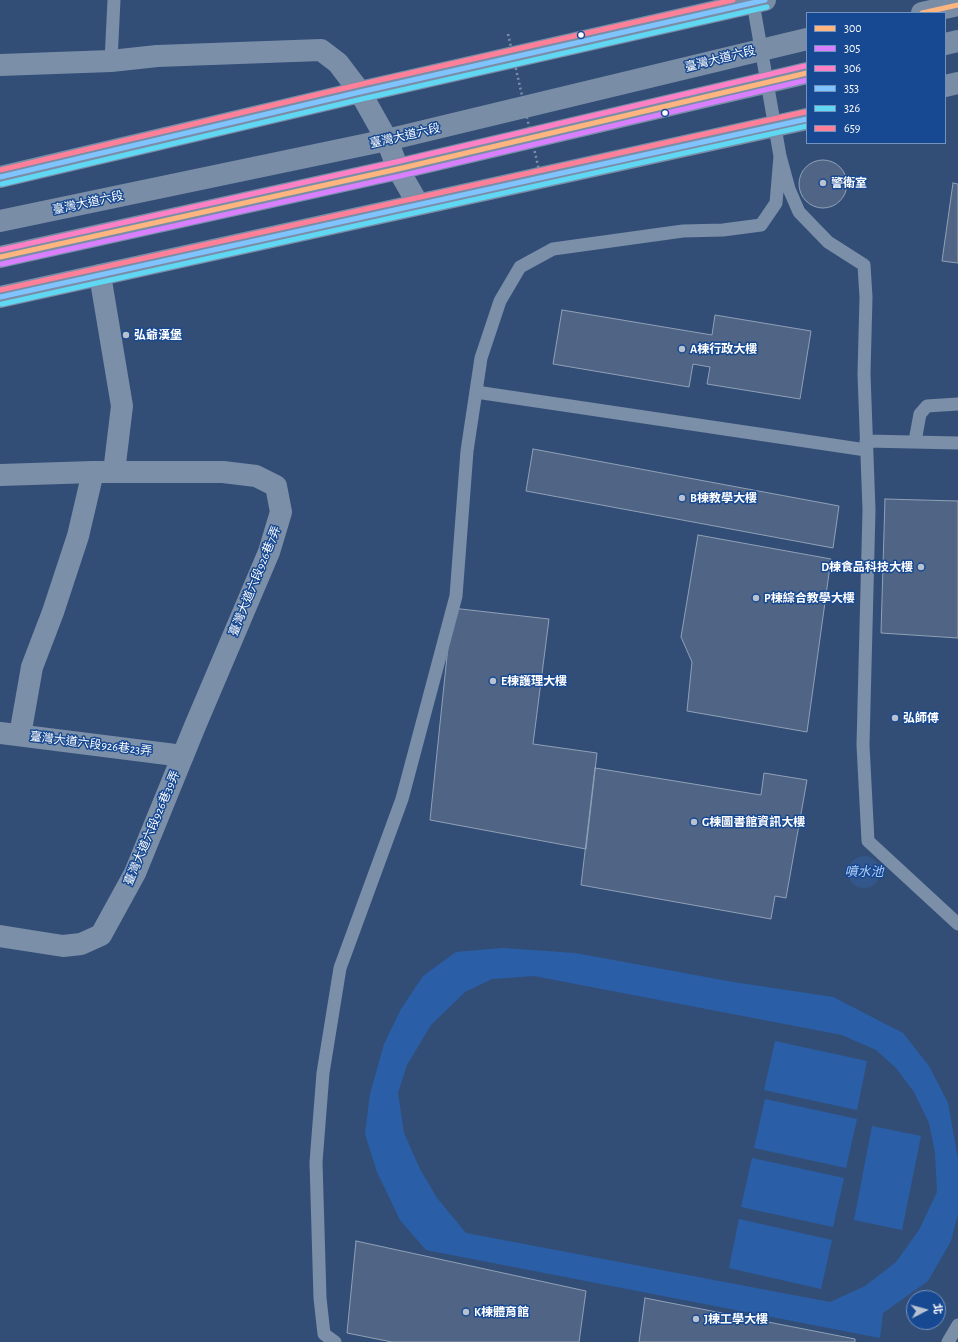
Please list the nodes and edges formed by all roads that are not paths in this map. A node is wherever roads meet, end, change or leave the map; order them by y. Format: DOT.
graph roads {
  1 [pos="114,0"];
  2 [pos="759,1"];
  3 [pos="958,5"];
  4 [pos="926,12"];
  5 [pos="806,39"];
  6 [pos="958,41"];
  7 [pos="946,44"];
  8 [pos="760,49"];
  9 [pos="111,61"];
  10 [pos="0,65"];
  11 [pos="806,73"];
  12 [pos="766,82"];
  13 [pos="958,83"];
  14 [pos="946,86"];
  15 [pos="360,92"];
  16 [pos="806,119"];
  17 [pos="775,127"];
  18 [pos="387,140"];
  19 [pos="780,156"];
  20 [pos="398,169"];
  21 [pos="0,176"];
  22 [pos="418,204"];
  23 [pos="0,221"];
  24 [pos="0,258"];
  25 [pos="100,275"];
  26 [pos="0,297"];
  27 [pos="476,392"];
  28 [pos="958,404"];
  29 [pos="915,441"];
  30 [pos="958,443"];
  31 [pos="866,445"];
  32 [pos="103,472"];
  33 [pos="0,475"];
  34 [pos="10,734"];
  35 [pos="183,756"];
  36 [pos="958,924"];
  37 [pos="0,936"];
  38 [pos="958,1325"];
  39 [pos="335,1342"];
  40 [pos="948,1342"];
  1 -- 9 [label="lane"];
  2 -- 8 [label="lane"];
  2 -- 15 [label="main road"];
  3 -- 4 [label="main road"];
  5 -- 8 [label="main road, 臺灣大道六段"];
  6 -- 7 [label="main road"];
  8 -- 12 [label="lane"];
  8 -- 18 [label="main road, 臺灣大道六段"];
  9 -- 10 [label="street"];
  9 -- 15 [label="street"];
  11 -- 12 [label="main road"];
  12 -- 17 [label="lane"];
  12 -- 20 [label="main road"];
  13 -- 14 [label="main road"];
  15 -- 18 [label="street"];
  15 -- 21 [label="main road"];
  16 -- 17 [label="main road"];
  17 -- 19 [label="lane"];
  17 -- 22 [label="main road"];
  18 -- 20 [label="street"];
  18 -- 23 [label="main road, 臺灣大道六段"];
  19 -- 27 [label="lane"];
  19 -- 31 [label="lane"];
  20 -- 22 [label="street"];
  20 -- 24 [label="main road"];
  22 -- 25 [label="main road"];
  25 -- 26 [label="main road"];
  25 -- 32 [label="street"];
  27 -- 31 [label="lane"];
  27 -- 39 [label="lane"];
  28 -- 29 [label="lane"];
  29 -- 30 [label="lane"];
  29 -- 31 [label="lane"];
  31 -- 36 [label="lane"];
  32 -- 33 [label="street, 臺灣大道六段926巷7弄"];
  32 -- 34 [label="street"];
  32 -- 35 [label="street, 臺灣大道六段926巷7弄"];
  34 -- 35 [label="street, 臺灣大道六段926巷23弄"];
  35 -- 37 [label="street, 臺灣大道六段926巷39弄"];
  38 -- 40 [label="lane"];
}
